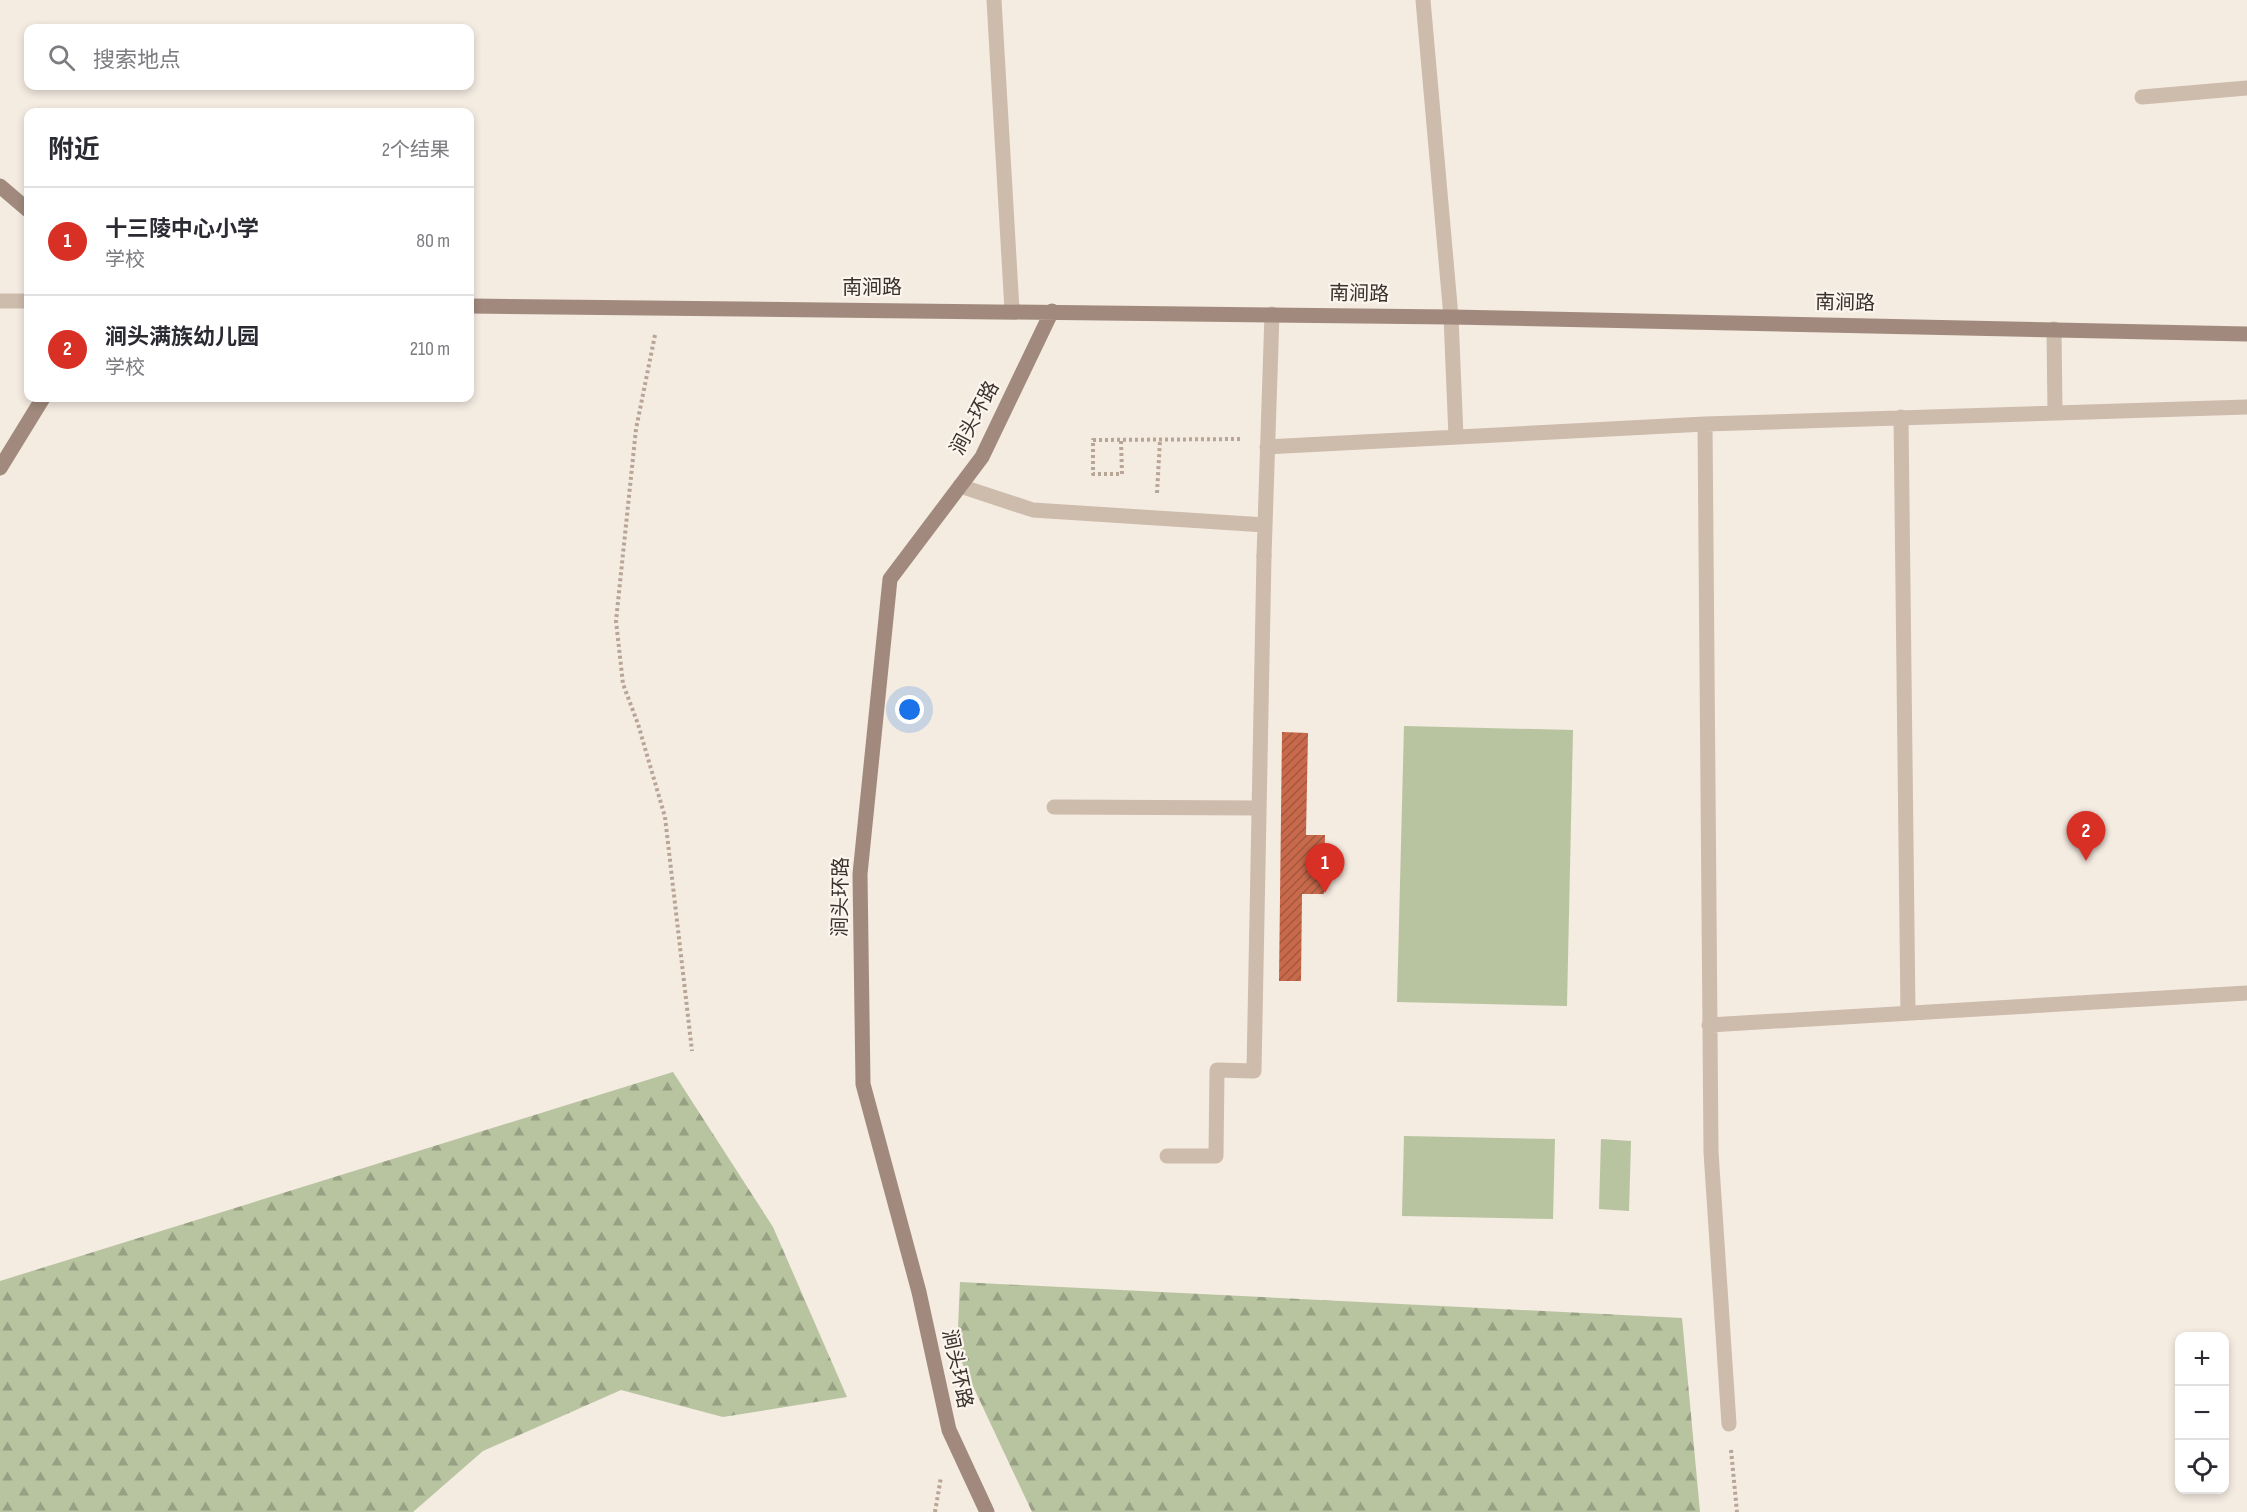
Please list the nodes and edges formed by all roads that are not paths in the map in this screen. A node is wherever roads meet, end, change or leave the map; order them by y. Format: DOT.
graph roads {
  1 [pos="994,0"];
  2 [pos="1423,0"];
  3 [pos="2247,88"];
  4 [pos="2142,97"];
  5 [pos="0,186"];
  6 [pos="24,207"];
  7 [pos="0,301"];
  8 [pos="24,301"];
  9 [pos="474,306"];
  10 [pos="1012,310"];
  11 [pos="1052,311"];
  12 [pos="1272,314"];
  13 [pos="1451,317"];
  14 [pos="2055,329"];
  15 [pos="2247,334"];
  16 [pos="41,402"];
  17 [pos="2247,407"];
  18 [pos="2055,413"];
  19 [pos="1901,417"];
  20 [pos="1705,424"];
  21 [pos="1456,437"];
  22 [pos="1268,443"];
  23 [pos="0,468"];
  24 [pos="960,486"];
  25 [pos="1265,525"];
  26 [pos="1054,807"];
  27 [pos="1259,808"];
  28 [pos="2247,993"];
  29 [pos="1908,1013"];
  30 [pos="1709,1025"];
  31 [pos="1167,1156"];
  32 [pos="1729,1424"];
  33 [pos="987,1512"];
  1 -- 10 [label="street"];
  2 -- 13 [label="street"];
  3 -- 4 [label="street"];
  5 -- 6 [label="main road"];
  7 -- 8 [label="street"];
  9 -- 10 [label="main road, 南涧路"];
  10 -- 11 [label="main road, 南涧路"];
  11 -- 12 [label="main road, 南涧路"];
  11 -- 24 [label="main road, 涧头环路"];
  12 -- 13 [label="main road, 南涧路"];
  12 -- 22 [label="street"];
  13 -- 14 [label="main road, 南涧路"];
  13 -- 21 [label="street"];
  14 -- 15 [label="main road, 南涧路"];
  14 -- 18 [label="street"];
  16 -- 23 [label="main road"];
  17 -- 18 [label="street"];
  18 -- 19 [label="street"];
  19 -- 20 [label="street"];
  19 -- 29 [label="street"];
  20 -- 21 [label="street"];
  20 -- 30 [label="street"];
  21 -- 22 [label="street"];
  22 -- 25 [label="street"];
  24 -- 25 [label="street"];
  24 -- 33 [label="main road, 涧头环路"];
  25 -- 27 [label="street"];
  26 -- 27 [label="street"];
  27 -- 31 [label="street"];
  28 -- 29 [label="street"];
  29 -- 30 [label="street"];
  30 -- 32 [label="street"];
}
